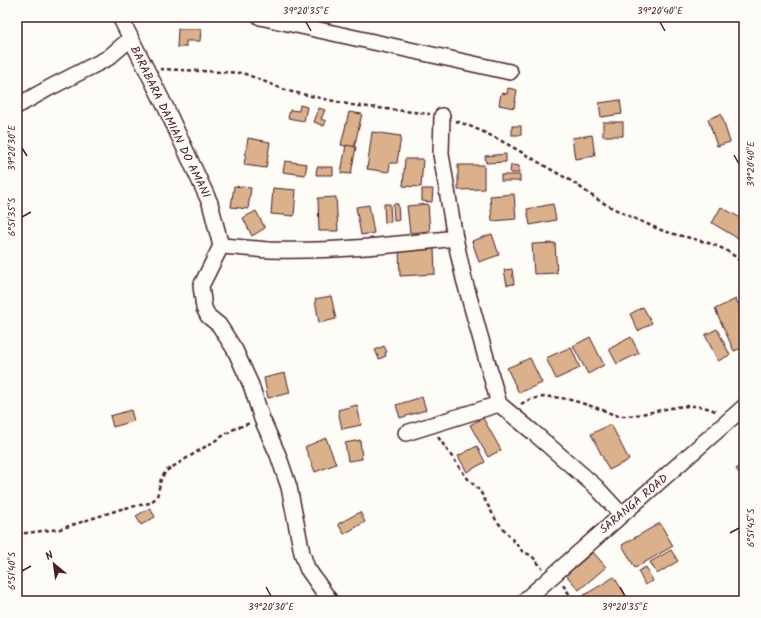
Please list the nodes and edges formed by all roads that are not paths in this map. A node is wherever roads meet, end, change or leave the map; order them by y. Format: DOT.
graph roads {
  1 [pos="120,17"];
  2 [pos="260,17"];
  3 [pos="130,39"];
  4 [pos="510,72"];
  5 [pos="17,106"];
  6 [pos="442,116"];
  7 [pos="454,238"];
  8 [pos="221,246"];
  9 [pos="744,407"];
  10 [pos="504,408"];
  11 [pos="406,433"];
  12 [pos="621,514"];
  13 [pos="330,601"];
  14 [pos="524,601"];
  1 -- 3 [label="street, BARABARA DAMIAN DO AMANI"];
  2 -- 4 [label="street"];
  3 -- 5 [label="street"];
  3 -- 8 [label="street, BARABARA DAMIAN DO AMANI"];
  6 -- 7 [label="street"];
  7 -- 8 [label="street"];
  7 -- 10 [label="street"];
  8 -- 13 [label="street"];
  9 -- 12 [label="street, SARANGA ROAD"];
  10 -- 11 [label="street"];
  10 -- 12 [label="street"];
  12 -- 14 [label="street, SARANGA ROAD"];
}
